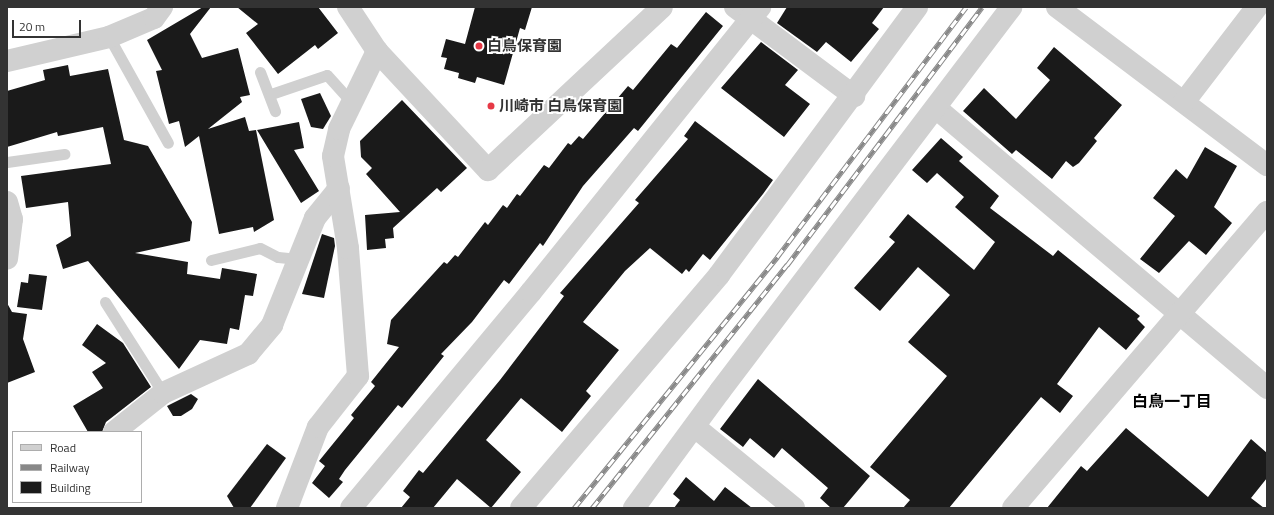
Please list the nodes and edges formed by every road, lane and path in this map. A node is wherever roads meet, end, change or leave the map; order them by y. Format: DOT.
graph roads {
  1 [pos="162,7"];
  2 [pos="348,7"];
  3 [pos="662,7"];
  4 [pos="917,7"];
  5 [pos="1012,7"];
  6 [pos="1057,7"];
  7 [pos="1257,7"];
  8 [pos="749,10"];
  9 [pos="109,37"];
  10 [pos="377,51"];
  11 [pos="7,61"];
  12 [pos="260,72"];
  13 [pos="271,94"];
  14 [pos="854,96"];
  15 [pos="1184,102"];
  16 [pos="352,103"];
  17 [pos="936,108"];
  18 [pos="275,111"];
  19 [pos="168,143"];
  20 [pos="64,154"];
  21 [pos="7,162"];
  22 [pos="1267,165"];
  23 [pos="339,188"];
  24 [pos="7,202"];
  25 [pos="1267,212"];
  26 [pos="298,258"];
  27 [pos="7,259"];
  28 [pos="211,260"];
  29 [pos="105,302"];
  30 [pos="1181,316"];
  31 [pos="1267,388"];
  32 [pos="163,393"];
  33 [pos="694,427"];
  34 [pos="115,431"];
  35 [pos="287,508"];
  36 [pos="351,508"];
  37 [pos="521,508"];
  38 [pos="634,508"];
  39 [pos="794,508"];
  40 [pos="1013,508"];
  1 -- 9 [label="street"];
  2 -- 10 [label="street"];
  3 -- 10 [label="street"];
  4 -- 14 [label="street"];
  5 -- 17 [label="street"];
  6 -- 15 [label="street"];
  7 -- 15 [label="street"];
  8 -- 14 [label="street"];
  8 -- 36 [label="street"];
  9 -- 11 [label="street"];
  9 -- 19 [label="lane"];
  10 -- 16 [label="street"];
  12 -- 13 [label="lane"];
  13 -- 16 [label="lane"];
  13 -- 18 [label="lane"];
  14 -- 37 [label="street"];
  15 -- 22 [label="street"];
  16 -- 23 [label="street"];
  17 -- 30 [label="street"];
  17 -- 33 [label="street"];
  20 -- 21 [label="lane"];
  23 -- 26 [label="street"];
  23 -- 35 [label="street"];
  24 -- 27 [label="street"];
  25 -- 30 [label="street"];
  26 -- 28 [label="lane"];
  26 -- 32 [label="street"];
  29 -- 32 [label="lane"];
  30 -- 31 [label="street"];
  30 -- 40 [label="street"];
  32 -- 34 [label="street"];
  33 -- 38 [label="street"];
  33 -- 39 [label="street"];
}
